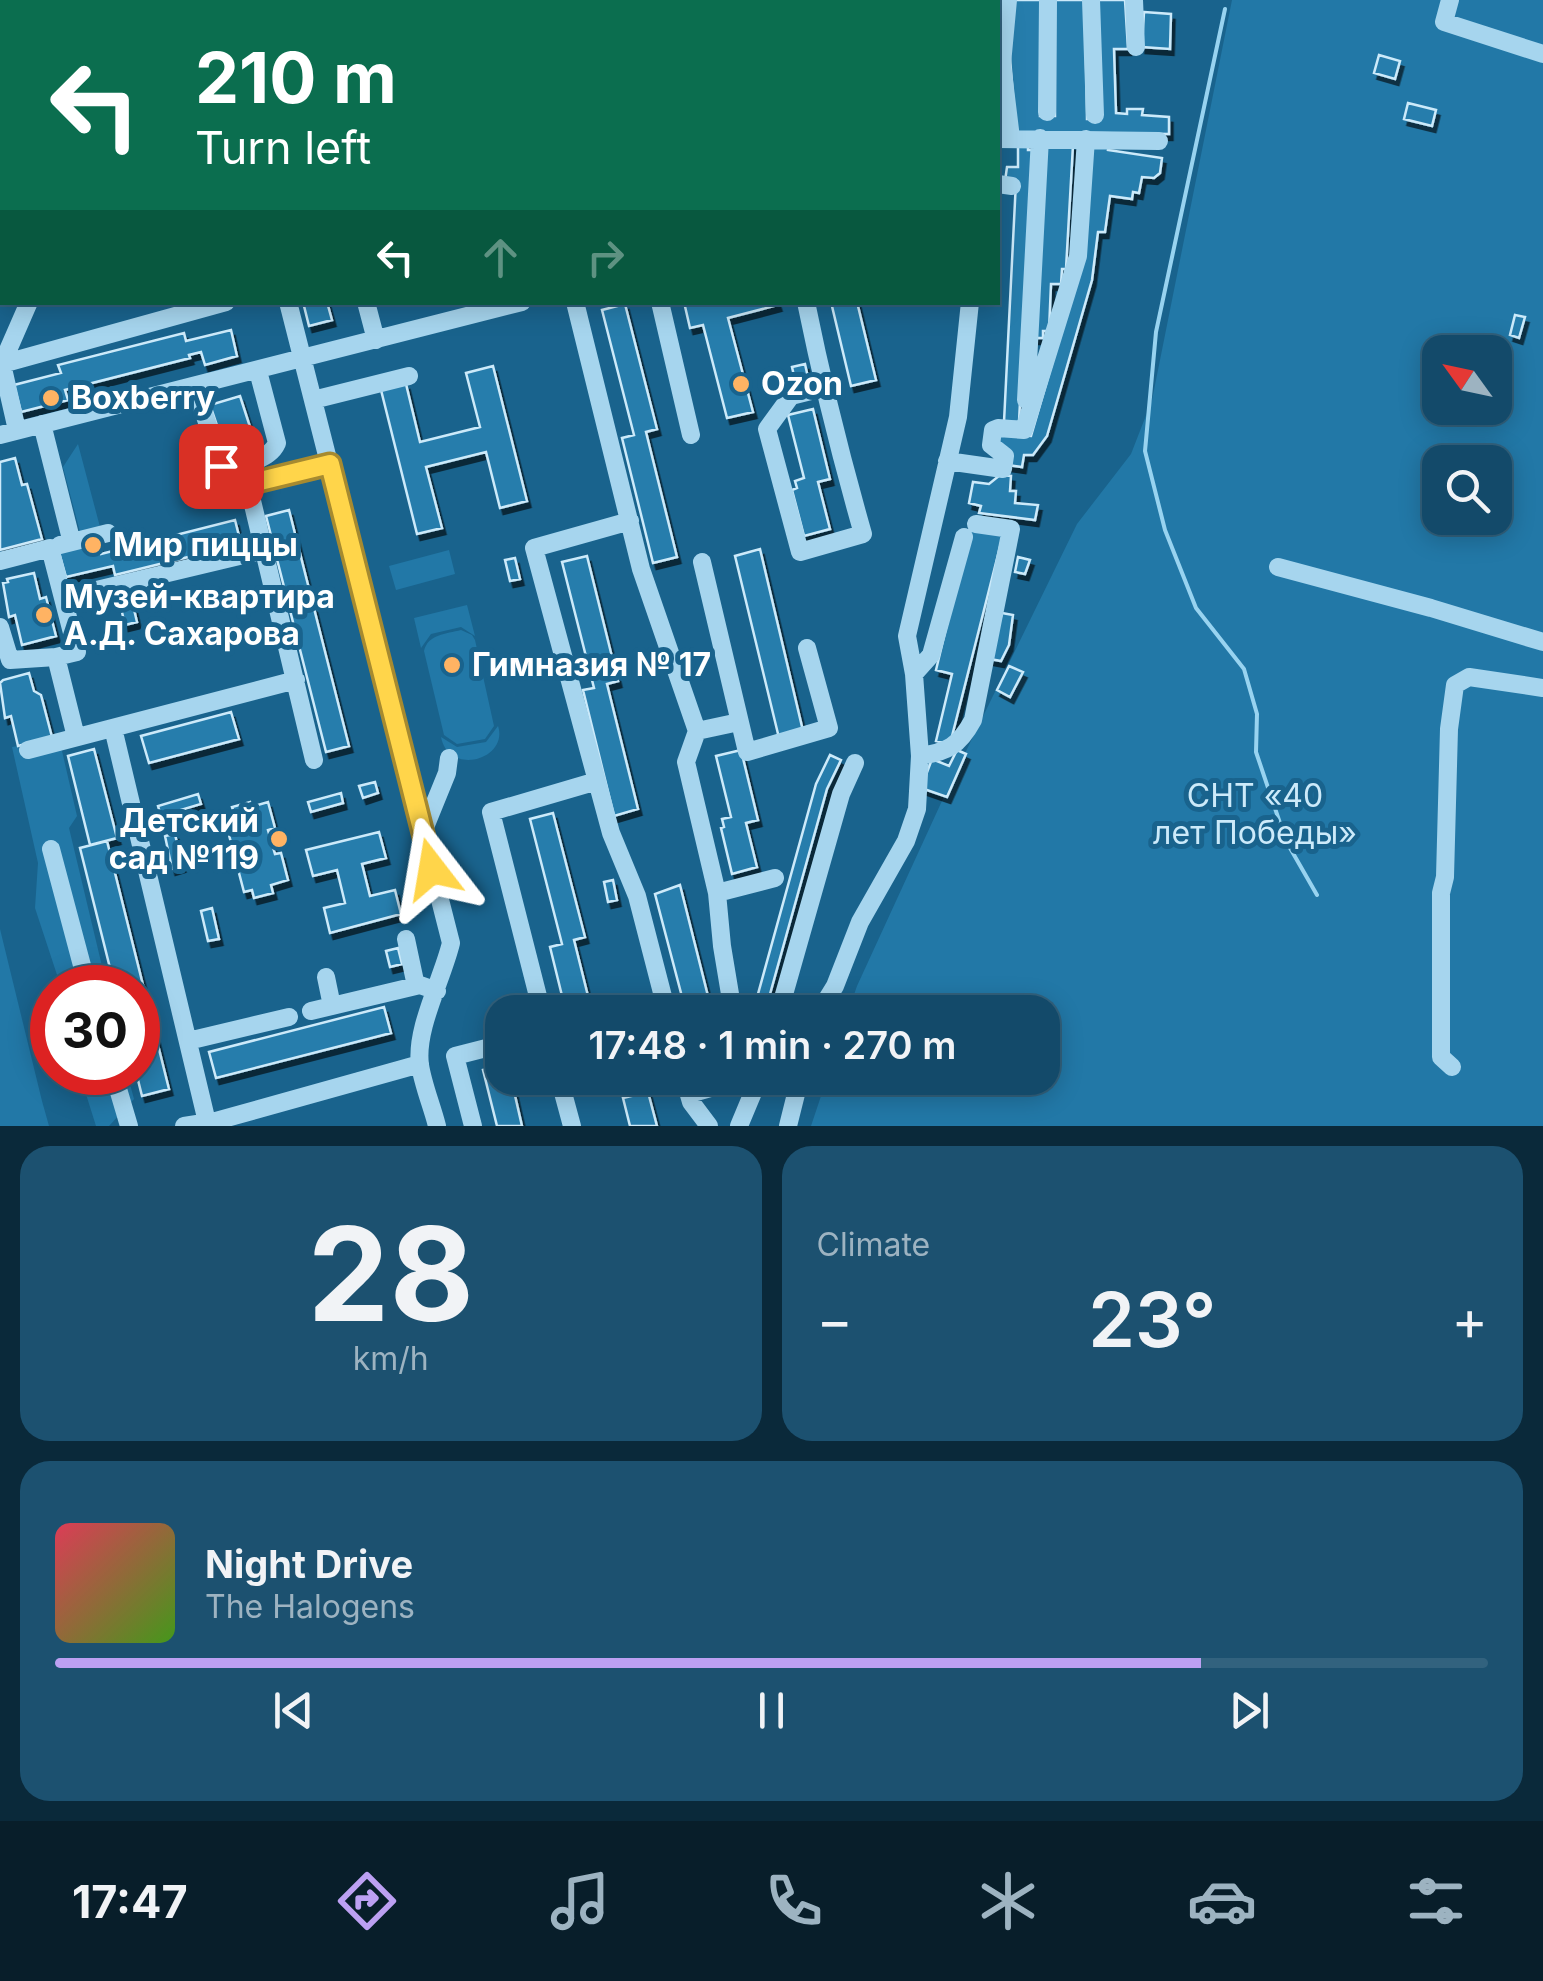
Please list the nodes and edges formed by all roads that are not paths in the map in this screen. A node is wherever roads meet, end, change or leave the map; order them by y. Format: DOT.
graph roads {
  1 [pos="1008,0"];
  2 [pos="1048,0"];
  3 [pos="1091,0"];
  4 [pos="1134,0"];
  5 [pos="1450,0"];
  6 [pos="1136,47"];
  7 [pos="1543,54"];
  8 [pos="1048,112"];
  9 [pos="1095,114"];
  10 [pos="1040,138"];
  11 [pos="1004,139"];
  12 [pos="1086,139"];
  13 [pos="1160,141"];
  14 [pos="28,305"];
  15 [pos="215,305"];
  16 [pos="289,305"];
  17 [pos="367,305"];
  18 [pos="498,305"];
  19 [pos="575,305"];
  20 [pos="661,305"];
  21 [pos="807,305"];
  22 [pos="970,305"];
  23 [pos="465,309"];
  24 [pos="376,340"];
  25 [pos="302,360"];
  26 [pos="2,364"];
  27 [pos="258,372"];
  28 [pos="409,376"];
  29 [pos="195,386"];
  30 [pos="823,388"];
  31 [pos="314,400"];
  32 [pos="100,410"];
  33 [pos="42,424"];
  34 [pos="104,430"];
  35 [pos="1024,430"];
  36 [pos="8,432"];
  37 [pos="691,434"];
  38 [pos="947,461"];
  39 [pos="330,464"];
  40 [pos="242,480"];
  41 [pos="630,521"];
  42 [pos="108,533"];
  43 [pos="70,535"];
  44 [pos="50,548"];
  45 [pos="264,550"];
  46 [pos="0,561"];
  47 [pos="702,562"];
  48 [pos="1278,567"];
  49 [pos="63,598"];
  50 [pos="0,626"];
  51 [pos="1543,642"];
  52 [pos="807,648"];
  53 [pos="56,657"];
  54 [pos="914,674"];
  55 [pos="296,680"];
  56 [pos="1543,688"];
  57 [pos="739,722"];
  58 [pos="113,728"];
  59 [pos="697,731"];
  60 [pos="76,737"];
  61 [pos="28,750"];
  62 [pos="920,756"];
  63 [pos="449,758"];
  64 [pos="314,760"];
  65 [pos="855,763"];
  66 [pos="596,781"];
  67 [pos="423,832"];
  68 [pos="52,850"];
  69 [pos="775,878"];
  70 [pos="717,893"];
  71 [pos="406,939"];
  72 [pos="82,965"];
  73 [pos="326,977"];
  74 [pos="416,986"];
  75 [pos="437,991"];
  76 [pos="538,995"];
  77 [pos="663,995"];
  78 [pos="731,995"];
  79 [pos="784,995"];
  80 [pos="830,995"];
  81 [pos="332,1006"];
  82 [pos="311,1011"];
  83 [pos="288,1017"];
  84 [pos="188,1041"];
  85 [pos="485,1048"];
  86 [pos="420,1064"];
  87 [pos="1452,1068"];
  88 [pos="120,1095"];
  89 [pos="564,1095"];
  90 [pos="691,1095"];
  91 [pos="752,1095"];
  92 [pos="796,1095"];
  93 [pos="463,1097"];
  94 [pos="440,1101"];
  95 [pos="216,1124"];
  96 [pos="129,1126"];
  97 [pos="184,1126"];
  98 [pos="438,1126"];
  99 [pos="473,1126"];
  100 [pos="572,1126"];
  101 [pos="709,1126"];
  102 [pos="739,1126"];
  103 [pos="788,1126"];
  1 -- 11 [label="street"];
  2 -- 8 [label="street"];
  3 -- 9 [label="street"];
  4 -- 6 [label="street"];
  5 -- 7 [label="street"];
  10 -- 11 [label="street"];
  10 -- 12 [label="street"];
  10 -- 35 [label="street"];
  12 -- 13 [label="street"];
  12 -- 35 [label="street"];
  14 -- 26 [label="street"];
  15 -- 26 [label="street"];
  16 -- 25 [label="street"];
  17 -- 24 [label="street"];
  18 -- 23 [label="street"];
  19 -- 41 [label="street"];
  20 -- 37 [label="street"];
  21 -- 30 [label="street"];
  22 -- 38 [label="street"];
  23 -- 24 [label="street"];
  24 -- 25 [label="street"];
  25 -- 27 [label="street"];
  25 -- 31 [label="street"];
  26 -- 36 [label="street"];
  27 -- 29 [label="street"];
  27 -- 40 [label="street"];
  28 -- 31 [label="street"];
  29 -- 32 [label="street"];
  29 -- 40 [label="street"];
  30 -- 30 [label="street"];
  31 -- 39 [label="street"];
  32 -- 33 [label="street"];
  32 -- 34 [label="street"];
  33 -- 36 [label="street"];
  33 -- 43 [label="street"];
  35 -- 38 [label="street"];
  38 -- 54 [label="street"];
  39 -- 40 [label="street"];
  39 -- 67 [label="street"];
  40 -- 45 [label="street"];
  41 -- 59 [label="street"];
  41 -- 66 [label="street"];
  42 -- 44 [label="street"];
  44 -- 46 [label="street"];
  44 -- 49 [label="street"];
  45 -- 49 [label="street"];
  45 -- 55 [label="street"];
  47 -- 57 [label="street"];
  48 -- 51 [label="street"];
  49 -- 53 [label="street"];
  50 -- 53 [label="street"];
  52 -- 57 [label="street"];
  53 -- 60 [label="street"];
  54 -- 62 [label="street"];
  54 -- 62 [label="street"];
  55 -- 58 [label="street"];
  55 -- 64 [label="street"];
  56 -- 87 [label="street"];
  57 -- 59 [label="street"];
  58 -- 60 [label="street"];
  58 -- 84 [label="street"];
  59 -- 70 [label="street"];
  60 -- 61 [label="street"];
  62 -- 80 [label="street"];
  63 -- 67 [label="street"];
  65 -- 79 [label="street"];
  66 -- 76 [label="street"];
  66 -- 77 [label="street"];
  67 -- 75 [label="street"];
  68 -- 72 [label="street"];
  69 -- 70 [label="street"];
  70 -- 78 [label="street"];
  71 -- 74 [label="street"];
  73 -- 81 [label="street"];
  74 -- 75 [label="street"];
  74 -- 81 [label="street"];
  75 -- 86 [label="street"];
  81 -- 82 [label="street"];
  83 -- 84 [label="street"];
  84 -- 95 [label="street"];
  85 -- 93 [label="street"];
  86 -- 95 [label="street"];
  86 -- 98 [label="street"];
  88 -- 96 [label="street"];
  89 -- 100 [label="street"];
  90 -- 101 [label="street"];
  91 -- 102 [label="street"];
  92 -- 103 [label="street"];
  93 -- 94 [label="street"];
  93 -- 99 [label="street"];
  95 -- 97 [label="street"];
}
